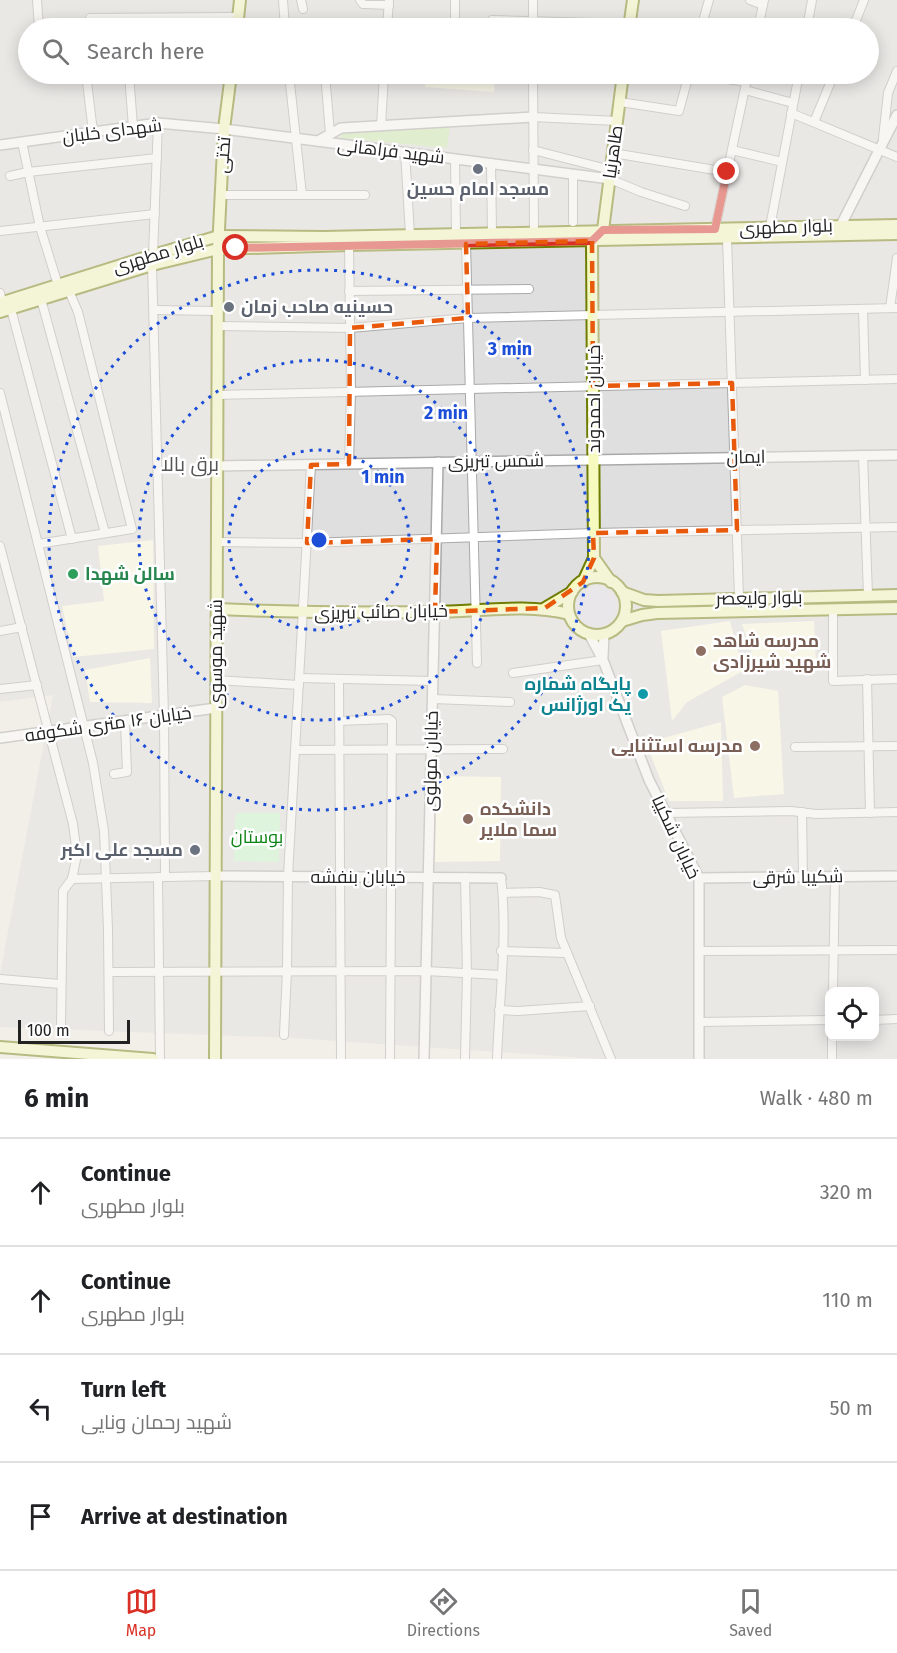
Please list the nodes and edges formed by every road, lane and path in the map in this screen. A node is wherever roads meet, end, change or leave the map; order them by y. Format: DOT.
graph roads {
  1 [pos="37,0"];
  2 [pos="240,0"];
  3 [pos="283,0"];
  4 [pos="360,0"];
  5 [pos="455,0"];
  6 [pos="533,0"];
  7 [pos="633,0"];
  8 [pos="709,0"];
  9 [pos="750,0"];
  10 [pos="812,0"];
  11 [pos="864,0"];
  12 [pos="389,2"];
  13 [pos="764,2"];
  14 [pos="38,18"];
  15 [pos="90,18"];
  16 [pos="116,18"];
  17 [pos="238,18"];
  18 [pos="284,18"];
  19 [pos="388,18"];
  20 [pos="455,18"];
  21 [pos="533,18"];
  22 [pos="630,18"];
  23 [pos="704,18"];
  24 [pos="760,18"];
  25 [pos="809,18"];
  26 [pos="857,18"];
  27 [pos="897,72"];
  28 [pos="87,84"];
  29 [pos="130,84"];
  30 [pos="230,84"];
  31 [pos="290,84"];
  32 [pos="326,84"];
  33 [pos="383,84"];
  34 [pos="533,84"];
  35 [pos="622,84"];
  36 [pos="686,84"];
  37 [pos="746,84"];
  38 [pos="750,84"];
  39 [pos="797,84"];
  40 [pos="830,84"];
  41 [pos="620,102"];
  42 [pos="793,103"];
  43 [pos="791,113"];
  44 [pos="897,115"];
  45 [pos="533,117"];
  46 [pos="617,121"];
  47 [pos="814,122"];
  48 [pos="158,123"];
  49 [pos="381,126"];
  50 [pos="133,127"];
  51 [pos="224,129"];
  52 [pos="93,132"];
  53 [pos="330,133"];
  54 [pos="295,138"];
  55 [pos="318,141"];
  56 [pos="22,142"];
  57 [pos="0,146"];
  58 [pos="881,146"];
  59 [pos="533,150"];
  60 [pos="732,150"];
  61 [pos="405,152"];
  62 [pos="613,153"];
  63 [pos="897,157"];
  64 [pos="157,158"];
  65 [pos="454,159"];
  66 [pos="782,162"];
  67 [pos="491,163"];
  68 [pos="533,169"];
  69 [pos="28,172"];
  70 [pos="727,172"];
  71 [pos="573,174"];
  72 [pos="610,174"];
  73 [pos="10,176"];
  74 [pos="220,195"];
  75 [pos="302,195"];
  76 [pos="365,195"];
  77 [pos="685,206"];
  78 [pos="155,214"];
  79 [pos="573,222"];
  80 [pos="841,225"];
  81 [pos="897,225"];
  82 [pos="40,226"];
  83 [pos="770,227"];
  84 [pos="715,229"];
  85 [pos="603,230"];
  86 [pos="0,231"];
  87 [pos="534,232"];
  88 [pos="492,233"];
  89 [pos="456,234"];
  90 [pos="897,234"];
  91 [pos="410,235"];
  92 [pos="219,236"];
  93 [pos="727,238"];
  94 [pos="592,241"];
  95 [pos="466,244"];
  96 [pos="349,245"];
  97 [pos="218,249"];
  98 [pos="897,258"];
  99 [pos="152,260"];
  100 [pos="58,285"];
  101 [pos="529,289"];
  102 [pos="467,290"];
  103 [pos="69,291"];
  104 [pos="349,291"];
  105 [pos="41,299"];
  106 [pos="3,304"];
  107 [pos="893,308"];
  108 [pos="863,309"];
  109 [pos="154,310"];
  110 [pos="217,311"];
  111 [pos="730,312"];
  112 [pos="593,316"];
  113 [pos="468,318"];
  114 [pos="218,326"];
  115 [pos="350,328"];
  116 [pos="897,379"];
  117 [pos="865,380"];
  118 [pos="732,383"];
  119 [pos="593,386"];
  120 [pos="470,389"];
  121 [pos="351,392"];
  122 [pos="0,393"];
  123 [pos="217,395"];
  124 [pos="863,455"];
  125 [pos="897,455"];
  126 [pos="735,457"];
  127 [pos="594,459"];
  128 [pos="438,462"];
  129 [pos="472,462"];
  130 [pos="349,464"];
  131 [pos="311,465"];
  132 [pos="217,466"];
  133 [pos="897,527"];
  134 [pos="866,528"];
  135 [pos="737,530"];
  136 [pos="105,533"];
  137 [pos="593,533"];
  138 [pos="473,537"];
  139 [pos="72,538"];
  140 [pos="437,539"];
  141 [pos="217,542"];
  142 [pos="307,543"];
  143 [pos="38,544"];
  144 [pos="0,546"];
  145 [pos="594,558"];
  146 [pos="583,582"];
  147 [pos="611,582"];
  148 [pos="572,592"];
  149 [pos="622,592"];
  150 [pos="897,595"];
  151 [pos="868,596"];
  152 [pos="739,598"];
  153 [pos="545,608"];
  154 [pos="897,608"];
  155 [pos="217,609"];
  156 [pos="833,609"];
  157 [pos="475,610"];
  158 [pos="435,612"];
  159 [pos="303,613"];
  160 [pos="569,614"];
  161 [pos="622,621"];
  162 [pos="22,627"];
  163 [pos="0,631"];
  164 [pos="589,634"];
  165 [pos="604,634"];
  166 [pos="603,660"];
  167 [pos="477,663"];
  168 [pos="513,673"];
  169 [pos="339,679"];
  170 [pos="867,679"];
  171 [pos="897,679"];
  172 [pos="216,680"];
  173 [pos="299,681"];
  174 [pos="433,681"];
  175 [pos="37,685"];
  176 [pos="0,689"];
  177 [pos="433,699"];
  178 [pos="510,702"];
  179 [pos="216,708"];
  180 [pos="164,716"];
  181 [pos="339,721"];
  182 [pos="125,722"];
  183 [pos="85,727"];
  184 [pos="50,732"];
  185 [pos="0,738"];
  186 [pos="869,746"];
  187 [pos="897,746"];
  188 [pos="795,747"];
  189 [pos="339,749"];
  190 [pos="392,749"];
  191 [pos="431,749"];
  192 [pos="503,749"];
  193 [pos="295,750"];
  194 [pos="114,774"];
  195 [pos="802,812"];
  196 [pos="897,812"];
  197 [pos="666,813"];
  198 [pos="870,813"];
  199 [pos="216,876"];
  200 [pos="288,876"];
  201 [pos="340,876"];
  202 [pos="897,876"];
  203 [pos="162,877"];
  204 [pos="392,877"];
  205 [pos="428,877"];
  206 [pos="465,877"];
  207 [pos="803,877"];
  208 [pos="835,877"];
  209 [pos="501,878"];
  210 [pos="699,878"];
  211 [pos="72,879"];
  212 [pos="106,879"];
  213 [pos="503,893"];
  214 [pos="897,950"];
  215 [pos="501,951"];
  216 [pos="700,951"];
  217 [pos="834,951"];
  218 [pos="567,953"];
  219 [pos="215,971"];
  220 [pos="288,971"];
  221 [pos="340,971"];
  222 [pos="426,971"];
  223 [pos="109,972"];
  224 [pos="159,972"];
  225 [pos="391,972"];
  226 [pos="467,974"];
  227 [pos="500,975"];
  228 [pos="0,979"];
  229 [pos="60,984"];
  230 [pos="833,987"];
  231 [pos="590,1005"];
  232 [pos="499,1010"];
  233 [pos="897,1019"];
  234 [pos="825,1020"];
  235 [pos="879,1020"];
  236 [pos="699,1022"];
  237 [pos="61,1024"];
  238 [pos="109,1031"];
  239 [pos="284,1035"];
  240 [pos="832,1041"];
  241 [pos="0,1047"];
  242 [pos="153,1059"];
  243 [pos="160,1059"];
  244 [pos="215,1059"];
  245 [pos="340,1059"];
  246 [pos="390,1059"];
  247 [pos="424,1059"];
  248 [pos="465,1059"];
  249 [pos="496,1059"];
  250 [pos="611,1059"];
  251 [pos="699,1059"];
  252 [pos="832,1059"];
  1 -- 14 [label="street"];
  2 -- 17 [label="main road"];
  3 -- 18 [label="street"];
  4 -- 12 [label="street"];
  5 -- 20 [label="street"];
  6 -- 21 [label="street"];
  7 -- 22 [label="main road"];
  8 -- 23 [label="street"];
  9 -- 13 [label="street"];
  10 -- 25 [label="street"];
  11 -- 26 [label="street"];
  12 -- 19 [label="street"];
  13 -- 24 [label="street"];
  15 -- 16 [label="street"];
  27 -- 58 [label="street"];
  28 -- 52 [label="street"];
  29 -- 50 [label="street"];
  30 -- 51 [label="main road, تختی"];
  31 -- 54 [label="street"];
  32 -- 53 [label="street"];
  33 -- 49 [label="street"];
  34 -- 45 [label="street"];
  35 -- 41 [label="main road, طاهرنیا"];
  36 -- 41 [label="street"];
  37 -- 60 [label="street"];
  38 -- 42 [label="street"];
  39 -- 42 [label="street"];
  40 -- 47 [label="street"];
  41 -- 46 [label="main road, طاهرنیا"];
  42 -- 43 [label="street"];
  43 -- 47 [label="street"];
  43 -- 66 [label="street"];
  44 -- 58 [label="street"];
  45 -- 46 [label="street"];
  45 -- 49 [label="street, شهید فراهانی"];
  45 -- 59 [label="street"];
  46 -- 62 [label="main road, طاهرنیا"];
  47 -- 58 [label="street"];
  48 -- 50 [label="street, شهدای خلبان"];
  48 -- 51 [label="street, شهدای خلبان"];
  48 -- 64 [label="street"];
  49 -- 53 [label="street, شهید فراهانی"];
  50 -- 52 [label="street, شهدای خلبان"];
  51 -- 54 [label="street, شهدای خلبان"];
  51 -- 74 [label="main road, تختی"];
  52 -- 56 [label="street, شهدای خلبان"];
  53 -- 55 [label="street, شهید فراهانی"];
  54 -- 55 [label="street, شهدای خلبان"];
  54 -- 75 [label="street"];
  55 -- 61 [label="street, شهید فراهانی"];
  56 -- 57 [label="street, شهدای خلبان"];
  56 -- 69 [label="street"];
  58 -- 63 [label="street"];
  58 -- 80 [label="street"];
  59 -- 68 [label="street"];
  59 -- 72 [label="street"];
  60 -- 66 [label="street"];
  60 -- 70 [label="street"];
  61 -- 65 [label="street, شهید فراهانی"];
  61 -- 91 [label="street"];
  62 -- 70 [label="street"];
  62 -- 72 [label="main road, طاهرنیا"];
  64 -- 69 [label="street"];
  64 -- 78 [label="street"];
  65 -- 67 [label="street, شهید فراهانی"];
  65 -- 89 [label="street"];
  66 -- 83 [label="street"];
  67 -- 68 [label="street, شهید فراهانی"];
  67 -- 88 [label="street"];
  68 -- 71 [label="street, شهید فراهانی"];
  68 -- 87 [label="street"];
  69 -- 73 [label="street"];
  69 -- 82 [label="street"];
  70 -- 84 [label="street"];
  71 -- 72 [label="street, شهید فراهانی"];
  71 -- 79 [label="street"];
  72 -- 77 [label="street"];
  72 -- 85 [label="main road, طاهرنیا"];
  74 -- 75 [label="street"];
  74 -- 92 [label="main road, تختی"];
  75 -- 76 [label="street"];
  78 -- 82 [label="street"];
  78 -- 99 [label="street"];
  80 -- 81 [label="main road, بلوار مطهری"];
  80 -- 83 [label="main road, بلوار مطهری"];
  82 -- 86 [label="street"];
  82 -- 100 [label="street"];
  83 -- 84 [label="main road, بلوار مطهری"];
  84 -- 85 [label="main road, بلوار مطهری"];
  85 -- 87 [label="main road, بلوار مطهری"];
  85 -- 94 [label="main road"];
  87 -- 88 [label="main road, بلوار مطهری"];
  88 -- 89 [label="main road, بلوار مطهری"];
  89 -- 91 [label="main road, بلوار مطهری"];
  90 -- 93 [label="main road, بلوار مطهری"];
  91 -- 92 [label="main road, بلوار مطهری"];
  92 -- 97 [label="main road, تختی"];
  92 -- 99 [label="main road, بلوار مطهری"];
  93 -- 94 [label="main road, بلوار مطهری"];
  93 -- 111 [label="street"];
  94 -- 95 [label="main road, بلوار مطهری"];
  94 -- 112 [label="main road, خیابان احمدوند"];
  95 -- 96 [label="main road, بلوار مطهری"];
  95 -- 102 [label="street"];
  96 -- 97 [label="main road, بلوار مطهری"];
  96 -- 104 [label="street"];
  97 -- 99 [label="main road, بلوار مطهری"];
  97 -- 110 [label="main road, شهید موسوی"];
  98 -- 107 [label="street"];
  99 -- 100 [label="main road, بلوار مطهری"];
  99 -- 103 [label="main road, بلوار مطهری"];
  99 -- 109 [label="street"];
  100 -- 106 [label="main road, بلوار مطهری"];
  101 -- 102 [label="street"];
  102 -- 104 [label="street"];
  102 -- 113 [label="street"];
  103 -- 105 [label="main road, بلوار مطهری"];
  103 -- 136 [label="street"];
  104 -- 115 [label="street"];
  105 -- 106 [label="main road, بلوار مطهری"];
  105 -- 136 [label="street"];
  106 -- 139 [label="street"];
  107 -- 108 [label="street"];
  108 -- 111 [label="street"];
  108 -- 117 [label="street"];
  109 -- 110 [label="street"];
  109 -- 180 [label="street"];
  110 -- 114 [label="main road, شهید موسوی"];
  111 -- 112 [label="street"];
  111 -- 118 [label="street"];
  112 -- 113 [label="street"];
  112 -- 119 [label="main road, خیابان احمدوند"];
  113 -- 115 [label="street"];
  113 -- 120 [label="street"];
  114 -- 115 [label="street"];
  114 -- 123 [label="main road, شهید موسوی"];
  115 -- 121 [label="street"];
  116 -- 117 [label="street"];
  117 -- 118 [label="street"];
  118 -- 119 [label="street"];
  118 -- 126 [label="street"];
  119 -- 120 [label="street"];
  119 -- 127 [label="main road, خیابان احمدوند"];
  120 -- 121 [label="street"];
  120 -- 129 [label="street"];
  121 -- 123 [label="street"];
  121 -- 130 [label="street"];
  122 -- 143 [label="street"];
  123 -- 132 [label="main road, شهید موسوی"];
  124 -- 125 [label="street, ایمان"];
  124 -- 126 [label="street, ایمان"];
  124 -- 134 [label="street"];
  126 -- 127 [label="street, ایمان"];
  126 -- 135 [label="street"];
  127 -- 129 [label="street, شمس تبریزی"];
  127 -- 137 [label="main road, خیابان احمدوند"];
  128 -- 129 [label="street, شمس تبریزی"];
  128 -- 130 [label="street, شمس تبریزی"];
  128 -- 140 [label="street, خیابان مولوی"];
  129 -- 138 [label="street"];
  130 -- 131 [label="street, شمس تبریزی"];
  131 -- 132 [label="street, شمس تبریزی"];
  131 -- 142 [label="street"];
  132 -- 141 [label="main road, شهید موسوی"];
  133 -- 134 [label="street"];
  134 -- 135 [label="street"];
  134 -- 151 [label="street"];
  135 -- 137 [label="street"];
  135 -- 152 [label="street"];
  136 -- 139 [label="street"];
  137 -- 138 [label="street"];
  137 -- 145 [label="main road, خیابان احمدوند"];
  138 -- 140 [label="street"];
  138 -- 157 [label="street"];
  139 -- 143 [label="street"];
  140 -- 142 [label="street"];
  140 -- 158 [label="street, خیابان مولوی"];
  141 -- 142 [label="street"];
  141 -- 155 [label="main road, شهید موسوی"];
  142 -- 159 [label="street"];
  143 -- 183 [label="street"];
  144 -- 162 [label="street"];
  145 -- 146 [label="main road"];
  145 -- 147 [label="main road"];
  146 -- 147 [label="main road"];
  146 -- 148 [label="main road"];
  147 -- 149 [label="main road"];
  148 -- 153 [label="main road"];
  148 -- 160 [label="main road"];
  149 -- 152 [label="main road, بلوار ولیعصر"];
  149 -- 161 [label="main road"];
  150 -- 151 [label="main road, بلوار ولیعصر"];
  151 -- 152 [label="main road, بلوار ولیعصر"];
  153 -- 157 [label="main road, خیابان صائب تبریزی"];
  153 -- 160 [label="main road"];
  154 -- 156 [label="main road, بلوار ولیعصر"];
  155 -- 159 [label="main road, خیابان صائب تبریزی"];
  155 -- 172 [label="main road, شهید موسوی"];
  156 -- 161 [label="main road, بلوار ولیعصر"];
  156 -- 170 [label="street"];
  157 -- 158 [label="main road, خیابان صائب تبریزی"];
  157 -- 167 [label="street"];
  158 -- 159 [label="main road, خیابان صائب تبریزی"];
  158 -- 174 [label="street, خیابان مولوی"];
  159 -- 173 [label="street"];
  160 -- 164 [label="main road"];
  161 -- 165 [label="main road"];
  162 -- 163 [label="street"];
  162 -- 175 [label="street"];
  164 -- 165 [label="main road"];
  164 -- 166 [label="street, خیابان شکیبا"];
  165 -- 166 [label="street"];
  166 -- 168 [label="street"];
  166 -- 197 [label="street, خیابان شکیبا"];
  169 -- 173 [label="street"];
  169 -- 174 [label="street"];
  169 -- 181 [label="street"];
  170 -- 171 [label="street"];
  170 -- 186 [label="street"];
  172 -- 173 [label="street"];
  172 -- 179 [label="main road, شهید موسوی"];
  173 -- 193 [label="street"];
  174 -- 177 [label="street, خیابان مولوی"];
  175 -- 176 [label="street"];
  175 -- 184 [label="street"];
  177 -- 178 [label="street"];
  177 -- 191 [label="street, خیابان مولوی"];
  179 -- 180 [label="street, خیابان ۱۶ متری شکوفه"];
  179 -- 199 [label="main road, شهید موسوی"];
  180 -- 182 [label="street, خیابان ۱۶ متری شکوفه"];
  180 -- 203 [label="street"];
  181 -- 189 [label="street"];
  181 -- 190 [label="street"];
  182 -- 183 [label="street, خیابان ۱۶ متری شکوفه"];
  182 -- 194 [label="street"];
  183 -- 184 [label="street, خیابان ۱۶ متری شکوفه"];
  183 -- 212 [label="street"];
  184 -- 185 [label="street, خیابان ۱۶ متری شکوفه"];
  184 -- 211 [label="street"];
  186 -- 187 [label="street"];
  186 -- 188 [label="street"];
  186 -- 198 [label="street"];
  189 -- 190 [label="street"];
  189 -- 193 [label="street"];
  189 -- 201 [label="street"];
  190 -- 191 [label="street"];
  190 -- 204 [label="street"];
  191 -- 192 [label="street"];
  191 -- 205 [label="street, خیابان مولوی"];
  193 -- 200 [label="street"];
  195 -- 197 [label="street"];
  195 -- 198 [label="street"];
  195 -- 207 [label="street"];
  196 -- 198 [label="street"];
  197 -- 210 [label="street, خیابان شکیبا"];
  199 -- 200 [label="street, خیابان بنفشه"];
  199 -- 203 [label="street"];
  199 -- 219 [label="main road, شهید موسوی"];
  200 -- 201 [label="street, خیابان بنفشه"];
  200 -- 220 [label="street"];
  201 -- 204 [label="street, خیابان بنفشه"];
  201 -- 221 [label="street"];
  202 -- 208 [label="street, شکیبا شرقی"];
  203 -- 212 [label="street"];
  203 -- 224 [label="street"];
  204 -- 205 [label="street, خیابان بنفشه"];
  204 -- 225 [label="street"];
  205 -- 206 [label="street, خیابان بنفشه"];
  205 -- 222 [label="street, خیابان مولوی"];
  206 -- 209 [label="street, خیابان بنفشه"];
  206 -- 226 [label="street"];
  207 -- 208 [label="street, شکیبا شرقی"];
  207 -- 210 [label="street, شکیبا شرقی"];
  208 -- 217 [label="street"];
  209 -- 213 [label="street"];
  210 -- 216 [label="street, خیابان شکیبا"];
  211 -- 212 [label="street"];
  211 -- 229 [label="street"];
  212 -- 223 [label="street"];
  213 -- 215 [label="street"];
  213 -- 218 [label="street"];
  214 -- 217 [label="street"];
  215 -- 218 [label="street"];
  215 -- 227 [label="street"];
  216 -- 217 [label="street"];
  216 -- 236 [label="street, خیابان شکیبا"];
  217 -- 230 [label="street"];
  218 -- 231 [label="street"];
  219 -- 220 [label="street"];
  219 -- 224 [label="street"];
  219 -- 244 [label="main road, شهید موسوی"];
  220 -- 221 [label="street"];
  220 -- 239 [label="street"];
  221 -- 225 [label="street"];
  221 -- 245 [label="street"];
  222 -- 225 [label="street"];
  222 -- 226 [label="street"];
  222 -- 247 [label="street, خیابان مولوی"];
  223 -- 224 [label="street"];
  223 -- 238 [label="street"];
  224 -- 243 [label="street"];
  225 -- 246 [label="street"];
  226 -- 227 [label="street"];
  226 -- 248 [label="street"];
  227 -- 232 [label="street"];
  228 -- 229 [label="street"];
  229 -- 237 [label="street"];
  231 -- 232 [label="street"];
  231 -- 250 [label="street"];
  232 -- 249 [label="street"];
  233 -- 235 [label="street"];
  234 -- 236 [label="street"];
  236 -- 251 [label="street, خیابان شکیبا"];
  240 -- 252 [label="street"];
  241 -- 242 [label="main road"];
}
